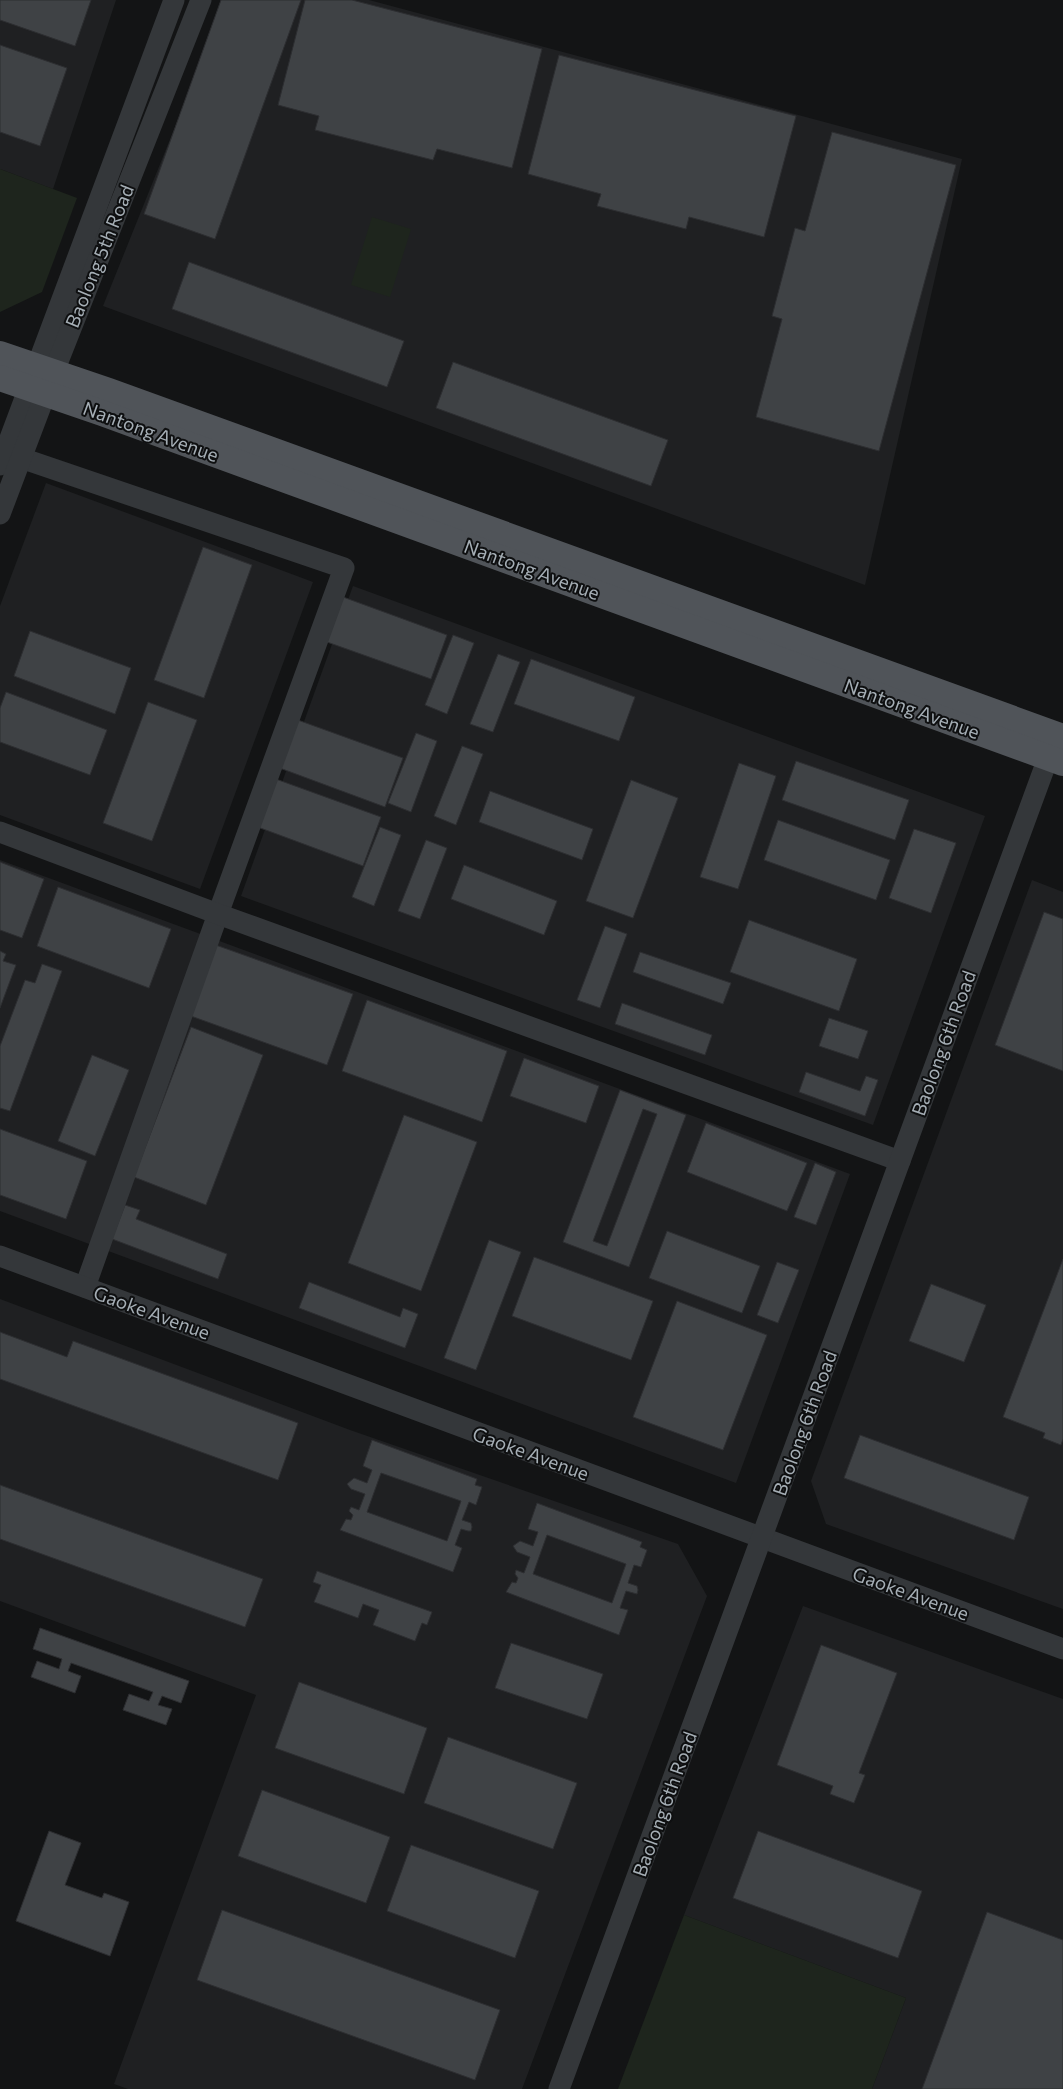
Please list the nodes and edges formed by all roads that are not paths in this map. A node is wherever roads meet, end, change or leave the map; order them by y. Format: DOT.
graph roads {
  1 [pos="174,0"];
  2 [pos="201,0"];
  3 [pos="0,354"];
  4 [pos="0,378"];
  5 [pos="41,381"];
  6 [pos="21,458"];
  7 [pos="0,465"];
  8 [pos="0,514"];
  9 [pos="1063,737"];
  10 [pos="1056,761"];
  11 [pos="0,832"];
  12 [pos="218,914"];
  13 [pos="900,1161"];
  14 [pos="0,1256"];
  15 [pos="85,1287"];
  16 [pos="762,1538"];
  17 [pos="1063,1649"];
  18 [pos="559,2089"];
  1 -- 5 [label="street, Baolong 5th Road"];
  2 -- 5 [label="street, Baolong 5th Road"];
  3 -- 5 [label="main road, Nantong Avenue"];
  4 -- 5 [label="main road, Nantong Avenue"];
  5 -- 6 [label="street, Baolong 5th Road"];
  5 -- 7 [label="street, Baolong 5th Road"];
  5 -- 9 [label="main road, Nantong Avenue"];
  5 -- 10 [label="main road, Nantong Avenue"];
  6 -- 8 [label="street, Baolong 5th Road"];
  6 -- 12 [label="street"];
  10 -- 13 [label="street, Baolong 6th Road"];
  11 -- 12 [label="street"];
  12 -- 13 [label="street"];
  12 -- 15 [label="street"];
  13 -- 16 [label="street, Baolong 6th Road"];
  14 -- 15 [label="street, Gaoke Avenue"];
  15 -- 16 [label="street, Gaoke Avenue"];
  16 -- 17 [label="street, Gaoke Avenue"];
  16 -- 18 [label="street, Baolong 6th Road"];
}
